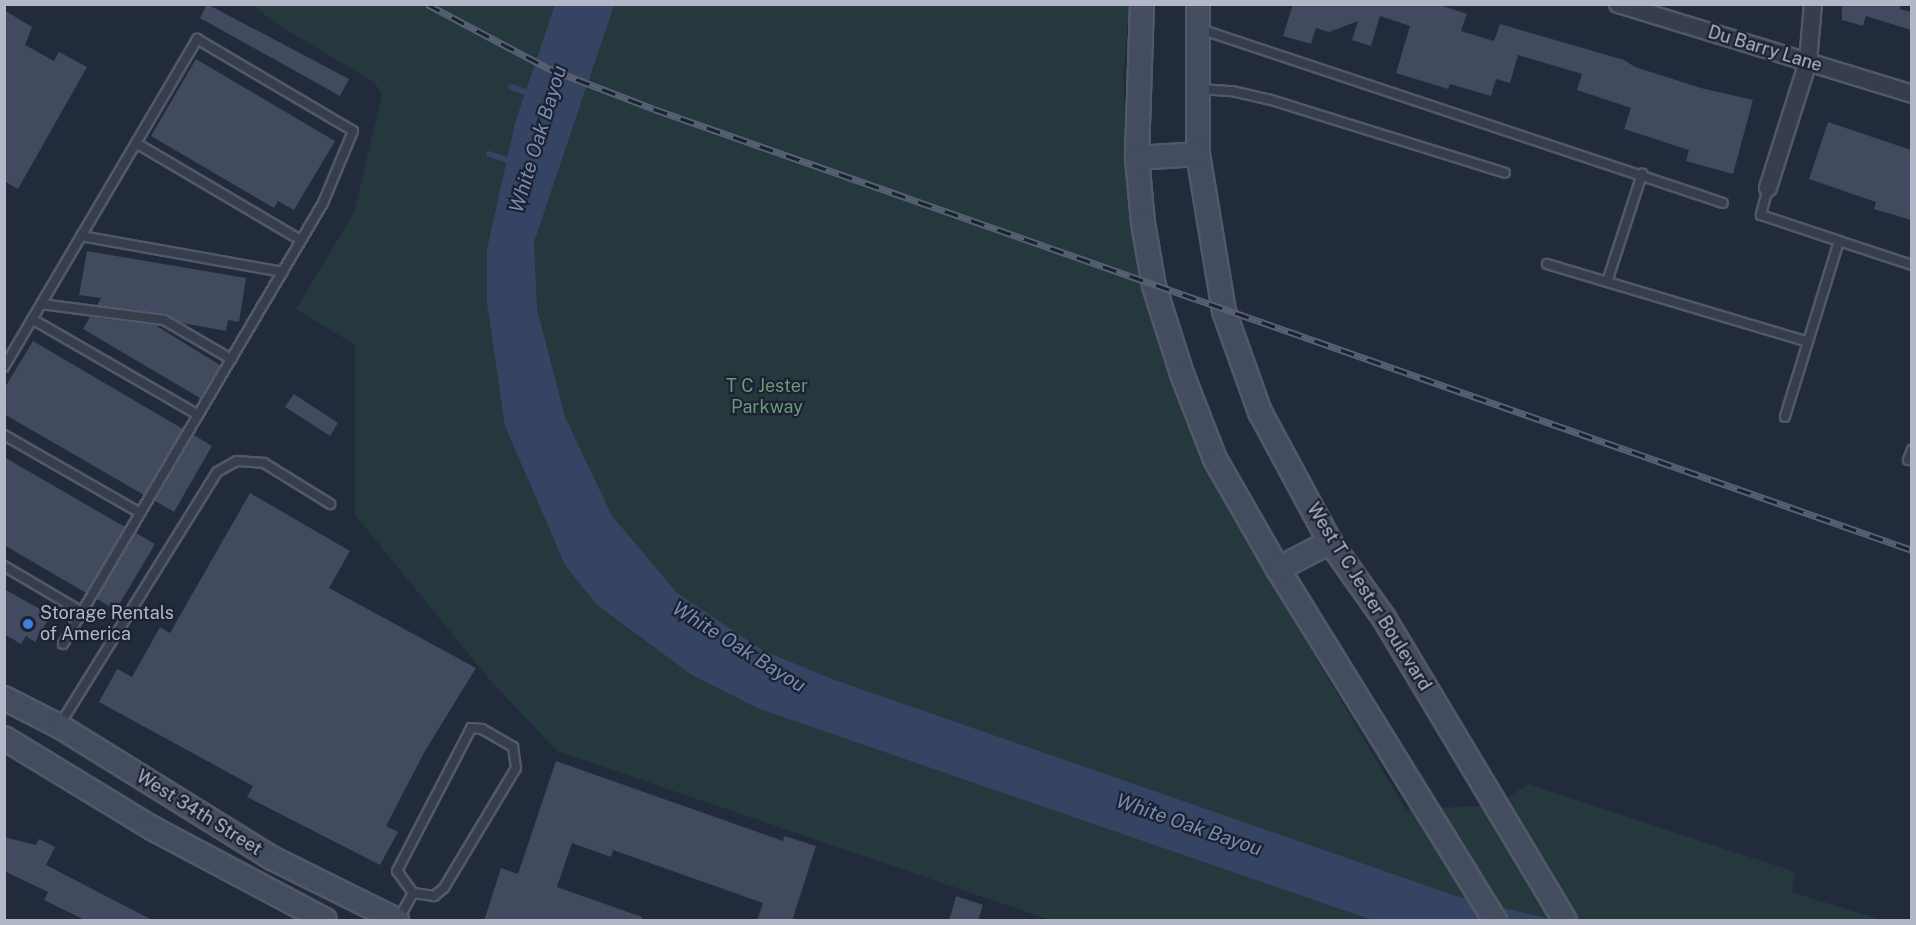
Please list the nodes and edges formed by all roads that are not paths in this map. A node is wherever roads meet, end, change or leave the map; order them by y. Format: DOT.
graph roads {
  1 [pos="1142,4"];
  2 [pos="1197,4"];
  3 [pos="1618,4"];
  4 [pos="1813,4"];
  5 [pos="1196,27"];
  6 [pos="1808,62"];
  7 [pos="1197,89"];
  8 [pos="1911,94"];
  9 [pos="136,143"];
  10 [pos="1198,154"];
  11 [pos="1137,158"];
  12 [pos="1505,173"];
  13 [pos="1642,174"];
  14 [pos="1768,188"];
  15 [pos="1723,203"];
  16 [pos="81,236"];
  17 [pos="301,240"];
  18 [pos="1839,241"];
  19 [pos="1547,264"];
  20 [pos="1911,265"];
  21 [pos="283,272"];
  22 [pos="1607,282"];
  23 [pos="42,304"];
  24 [pos="32,319"];
  25 [pos="1808,342"];
  26 [pos="231,359"];
  27 [pos="4,367"];
  28 [pos="198,415"];
  29 [pos="1785,417"];
  30 [pos="4,435"];
  31 [pos="1911,450"];
  32 [pos="1908,460"];
  33 [pos="330,504"];
  34 [pos="140,513"];
  35 [pos="1330,542"];
  36 [pos="4,566"];
  37 [pos="1278,569"];
  38 [pos="82,612"];
  39 [pos="63,644"];
  40 [pos="13,703"];
  41 [pos="59,726"];
  42 [pos="6,739"];
  43 [pos="272,858"];
  44 [pos="258,887"];
  45 [pos="413,892"];
  46 [pos="325,921"];
  47 [pos="398,921"];
  48 [pos="1495,921"];
  49 [pos="1565,921"];
  1 -- 11 [label="main road"];
  2 -- 5 [label="main road, West T C Jester Boulevard"];
  3 -- 6 [label="street, Du Barry Lane"];
  4 -- 6 [label="street"];
  5 -- 7 [label="main road, West T C Jester Boulevard"];
  5 -- 13 [label="lane"];
  6 -- 8 [label="street, Du Barry Lane"];
  6 -- 14 [label="street"];
  7 -- 10 [label="main road, West T C Jester Boulevard"];
  7 -- 12 [label="lane"];
  9 -- 16 [label="lane"];
  9 -- 17 [label="lane"];
  9 -- 17 [label="lane"];
  10 -- 11 [label="main road"];
  10 -- 35 [label="main road, West T C Jester Boulevard"];
  11 -- 37 [label="main road"];
  13 -- 15 [label="lane"];
  13 -- 22 [label="lane"];
  14 -- 18 [label="lane"];
  16 -- 21 [label="lane"];
  16 -- 23 [label="lane"];
  17 -- 21 [label="lane"];
  18 -- 20 [label="lane"];
  18 -- 25 [label="lane"];
  19 -- 22 [label="lane"];
  21 -- 26 [label="lane"];
  22 -- 25 [label="lane"];
  23 -- 24 [label="lane"];
  23 -- 26 [label="lane"];
  24 -- 27 [label="lane"];
  24 -- 28 [label="lane"];
  25 -- 29 [label="lane"];
  26 -- 28 [label="lane"];
  28 -- 34 [label="lane"];
  30 -- 34 [label="lane"];
  31 -- 32 [label="lane"];
  33 -- 41 [label="lane"];
  34 -- 38 [label="lane"];
  35 -- 37 [label="main road"];
  35 -- 49 [label="main road, West T C Jester Boulevard"];
  36 -- 38 [label="lane"];
  37 -- 48 [label="main road"];
  38 -- 39 [label="lane"];
  40 -- 41 [label="main road, West 34th Street"];
  40 -- 42 [label="main road"];
  41 -- 43 [label="main road, West 34th Street"];
  42 -- 44 [label="main road, West 34th Street"];
  43 -- 44 [label="main road"];
  43 -- 47 [label="main road, West 34th Street"];
  44 -- 46 [label="main road, West 34th Street"];
  45 -- 45 [label="lane"];
  45 -- 47 [label="lane"];
}
